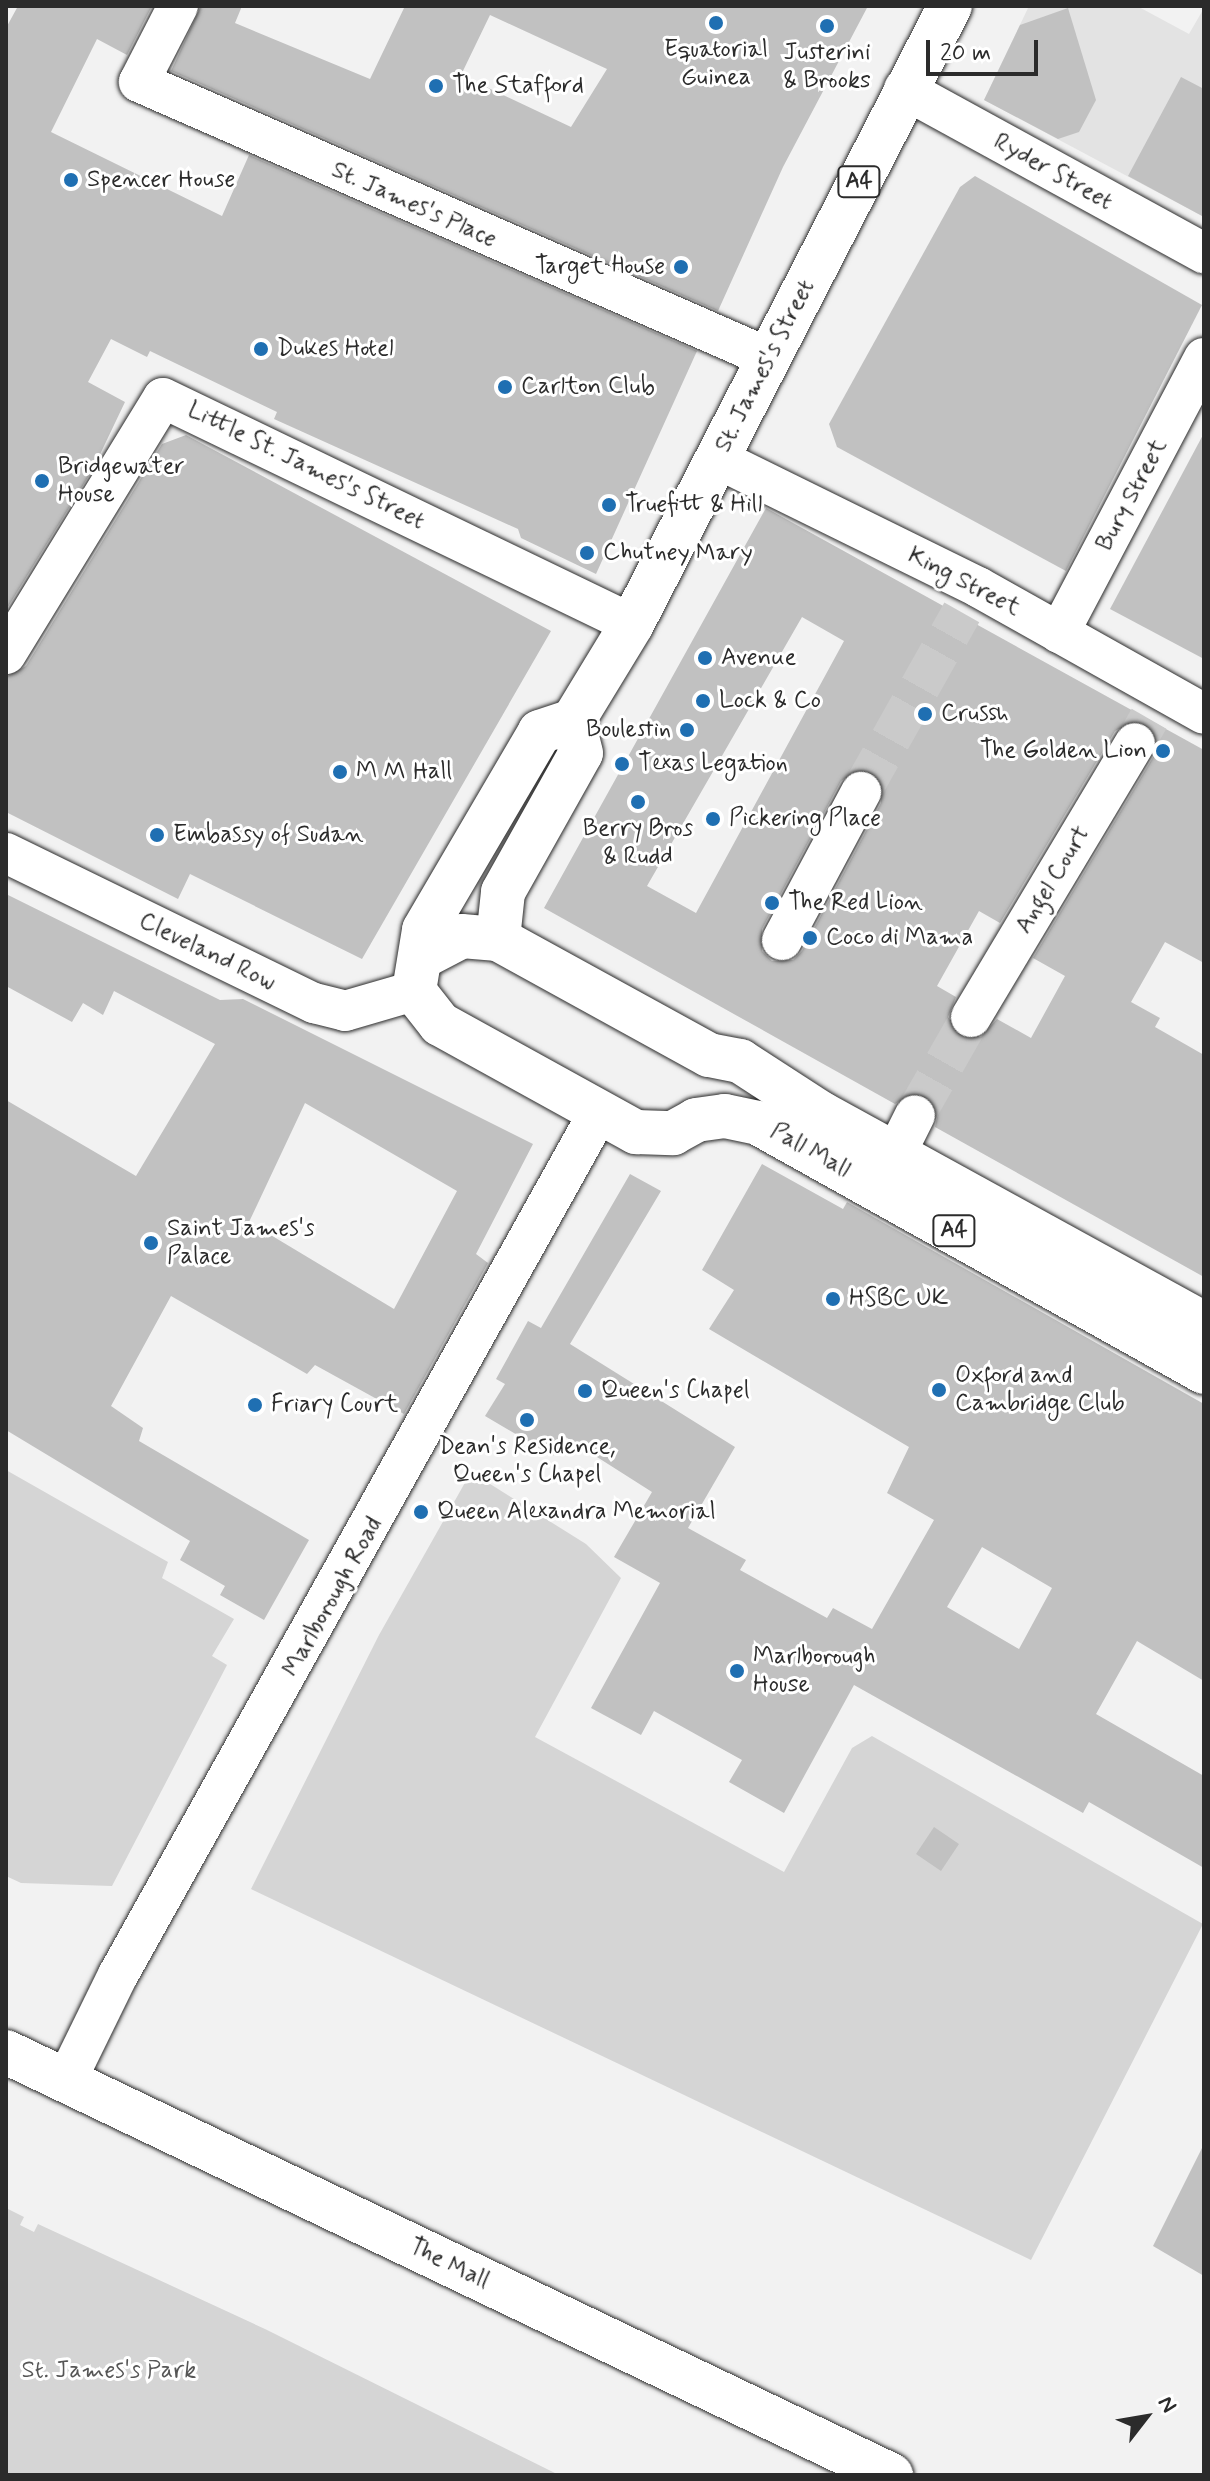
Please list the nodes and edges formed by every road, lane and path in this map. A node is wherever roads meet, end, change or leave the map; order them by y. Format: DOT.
graph roads {
  1 [pos="178,6"];
  2 [pos="944,8"];
  3 [pos="904,89"];
  4 [pos="1204,253"];
  5 [pos="769,358"];
  6 [pos="1204,358"];
  7 [pos="718,459"];
  8 [pos="632,624"];
  9 [pos="1059,633"];
  10 [pos="6,654"];
  11 [pos="1204,714"];
  12 [pos="1150,718"];
  13 [pos="573,721"];
  14 [pos="861,792"];
  15 [pos="6,853"];
  16 [pos="498,939"];
  17 [pos="782,940"];
  18 [pos="417,975"];
  19 [pos="971,1017"];
  20 [pos="709,1055"];
  21 [pos="599,1112"];
  22 [pos="696,1120"];
  23 [pos="1204,1324"];
  24 [pos="1204,1372"];
  25 [pos="6,2052"];
  26 [pos="66,2081"];
  27 [pos="891,2475"];
  1 -- 5 [label="street, St. James's Place"];
  2 -- 3 [label="main road, St. James's Street / A4"];
  3 -- 4 [label="street, Ryder Street"];
  3 -- 5 [label="main road, St. James's Street / A4"];
  5 -- 7 [label="main road, St. James's Street / A4"];
  6 -- 9 [label="street, Bury Street"];
  7 -- 8 [label="main road, St. James's Street / A4"];
  7 -- 9 [label="street, King Street"];
  8 -- 10 [label="street, Little St. James's Street"];
  8 -- 13 [label="main road, St. James's Street / A4"];
  9 -- 12 [label="street, King Street"];
  11 -- 12 [label="street, King Street"];
  12 -- 19 [label="street, Angel Court"];
  13 -- 16 [label="main road"];
  13 -- 18 [label="main road"];
  14 -- 17 [label="street"];
  15 -- 18 [label="street, Cleveland Row"];
  16 -- 18 [label="main road"];
  16 -- 20 [label="main road, Pall Mall / A4"];
  18 -- 21 [label="main road, Pall Mall / A4"];
  20 -- 22 [label="main road"];
  20 -- 23 [label="main road, Pall Mall / A4"];
  21 -- 22 [label="main road, Pall Mall / A4"];
  21 -- 26 [label="street, Marlborough Road"];
  22 -- 24 [label="main road, Pall Mall / A4"];
  25 -- 26 [label="main road, The Mall"];
  26 -- 27 [label="main road, The Mall"];
}
